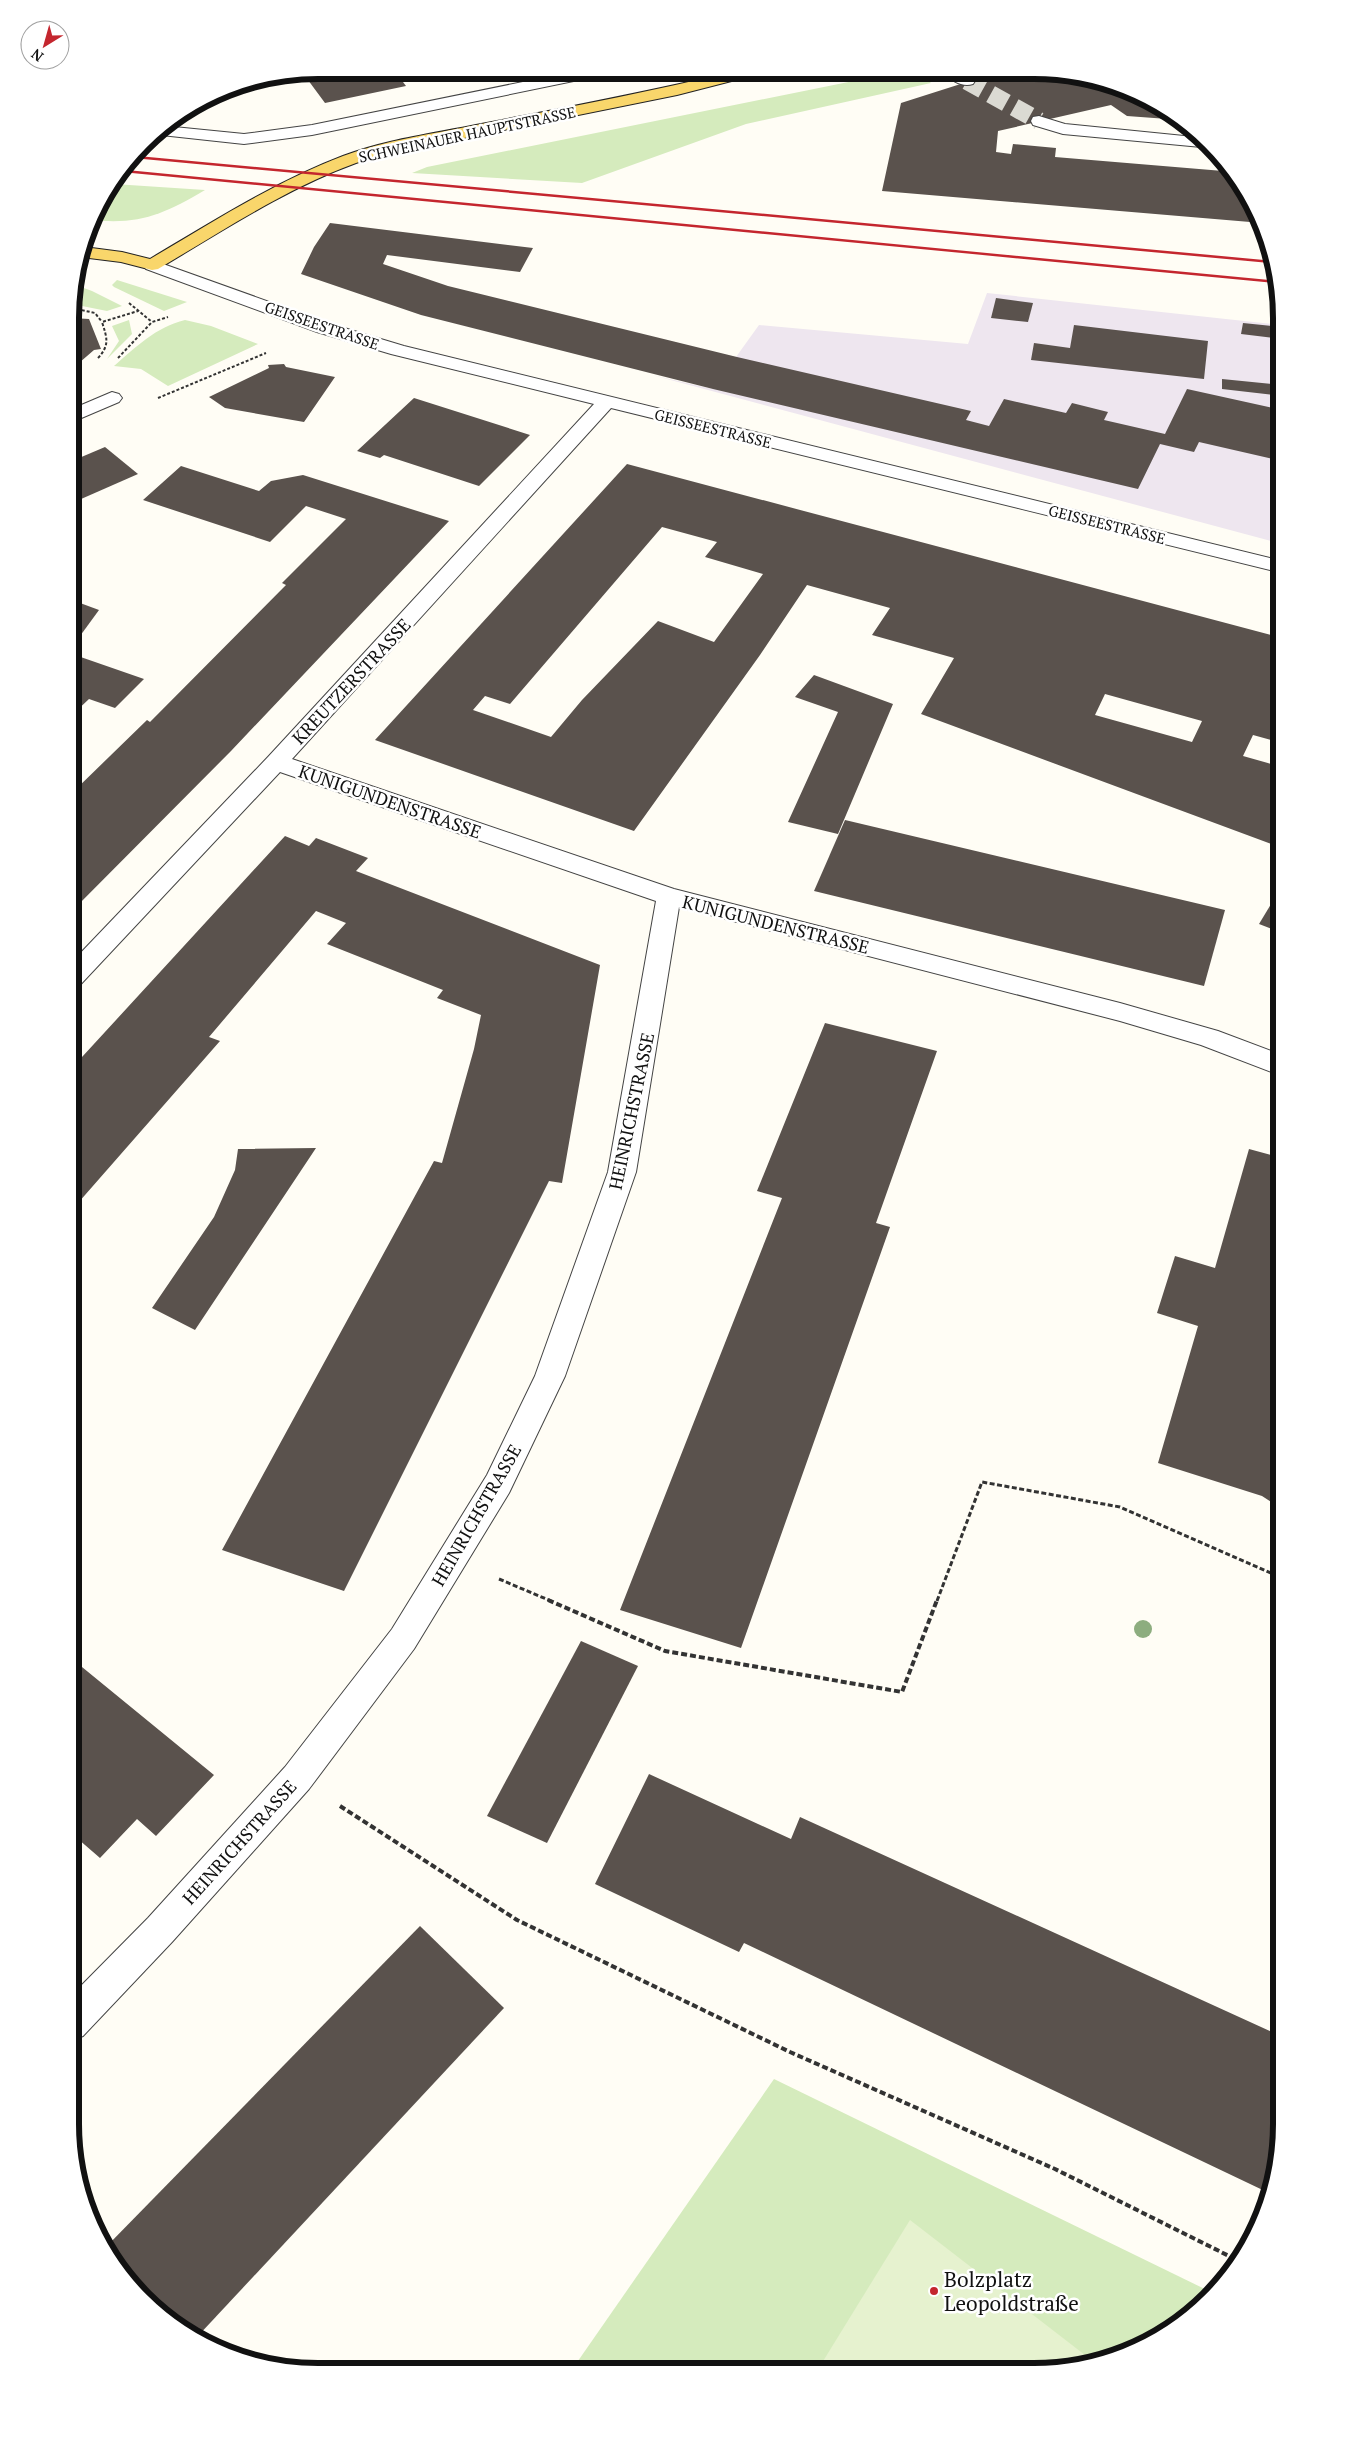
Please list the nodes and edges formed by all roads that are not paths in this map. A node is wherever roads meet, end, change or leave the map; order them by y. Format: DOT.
graph roads {
  1 [pos="559,79"];
  2 [pos="721,79"];
  3 [pos="1039,122"];
  4 [pos="168,131"];
  5 [pos="1197,143"];
  6 [pos="88,253"];
  7 [pos="152,265"];
  8 [pos="112,398"];
  9 [pos="606,402"];
  10 [pos="79,413"];
  11 [pos="1273,565"];
  12 [pos="276,762"];
  13 [pos="669,896"];
  14 [pos="79,971"];
  15 [pos="1273,1063"];
  16 [pos="79,2005"];
  1 -- 4 [label="street, SCHWEINAUER HAUPTSTRASSE"];
  2 -- 7 [label="main road, SCHWEINAUER HAUPTSTRASSE"];
  3 -- 5 [label="street"];
  6 -- 7 [label="main road"];
  7 -- 9 [label="street, GEISSEESTRASSE"];
  8 -- 10 [label="street"];
  9 -- 11 [label="street, GEISSEESTRASSE"];
  9 -- 12 [label="street, KREUTZERSTRASSE"];
  12 -- 13 [label="street, KUNIGUNDENSTRASSE"];
  12 -- 14 [label="street, KREUTZERSTRASSE"];
  13 -- 15 [label="street, KUNIGUNDENSTRASSE"];
  13 -- 16 [label="street, HEINRICHSTRASSE"];
}
